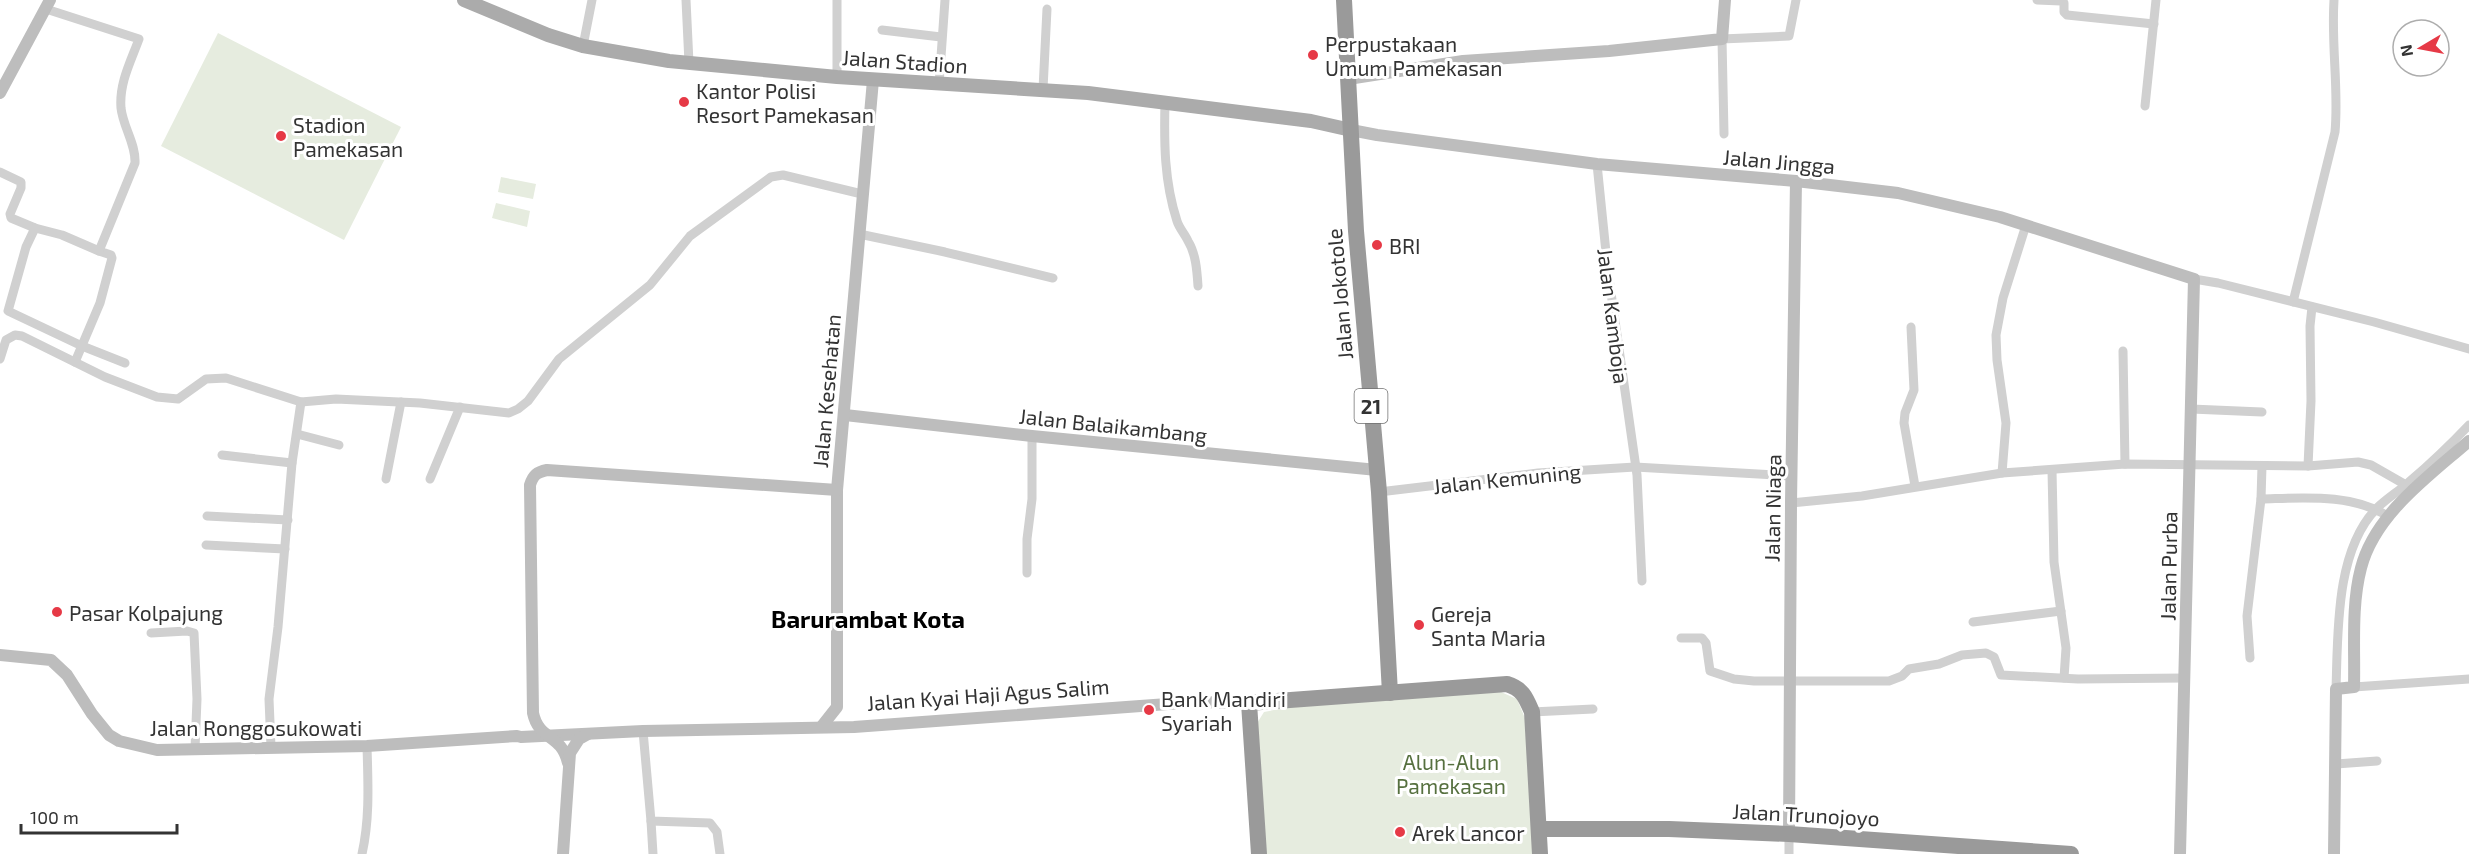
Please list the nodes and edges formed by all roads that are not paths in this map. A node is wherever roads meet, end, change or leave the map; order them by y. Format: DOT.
graph roads {
  1 [pos="466,0"];
  2 [pos="592,0"];
  3 [pos="686,0"];
  4 [pos="837,0"];
  5 [pos="943,0"];
  6 [pos="1344,0"];
  7 [pos="1725,0"];
  8 [pos="1796,0"];
  9 [pos="2037,0"];
  10 [pos="2156,0"];
  11 [pos="2334,0"];
  12 [pos="48,4"];
  13 [pos="1047,9"];
  14 [pos="2154,24"];
  15 [pos="882,30"];
  16 [pos="941,37"];
  17 [pos="1722,39"];
  18 [pos="583,46"];
  19 [pos="689,63"];
  20 [pos="4,75"];
  21 [pos="837,77"];
  22 [pos="1348,79"];
  23 [pos="873,80"];
  24 [pos="939,84"];
  25 [pos="1042,89"];
  26 [pos="0,93"];
  27 [pos="1165,101"];
  28 [pos="2145,106"];
  29 [pos="1351,124"];
  30 [pos="1724,134"];
  31 [pos="1597,164"];
  32 [pos="0,172"];
  33 [pos="1796,181"];
  34 [pos="864,184"];
  35 [pos="2026,225"];
  36 [pos="35,228"];
  37 [pos="859,234"];
  38 [pos="99,251"];
  39 [pos="1053,278"];
  40 [pos="2194,279"];
  41 [pos="1198,286"];
  42 [pos="2293,302"];
  43 [pos="2313,307"];
  44 [pos="1911,327"];
  45 [pos="2469,349"];
  46 [pos="2123,351"];
  47 [pos="78,353"];
  48 [pos="0,359"];
  49 [pos="125,363"];
  50 [pos="301,402"];
  51 [pos="401,402"];
  52 [pos="460,407"];
  53 [pos="2191,409"];
  54 [pos="2262,412"];
  55 [pos="845,415"];
  56 [pos="2469,426"];
  57 [pos="297,434"];
  58 [pos="1032,436"];
  59 [pos="2469,441"];
  60 [pos="339,445"];
  61 [pos="222,455"];
  62 [pos="292,463"];
  63 [pos="2125,464"];
  64 [pos="2190,465"];
  65 [pos="2262,466"];
  66 [pos="2308,466"];
  67 [pos="1635,467"];
  68 [pos="1377,470"];
  69 [pos="2052,470"];
  70 [pos="2002,473"];
  71 [pos="1791,476"];
  72 [pos="386,479"];
  73 [pos="430,479"];
  74 [pos="2406,485"];
  75 [pos="1915,486"];
  76 [pos="837,490"];
  77 [pos="1379,492"];
  78 [pos="2261,499"];
  79 [pos="1791,503"];
  80 [pos="2383,513"];
  81 [pos="207,516"];
  82 [pos="288,520"];
  83 [pos="206,546"];
  84 [pos="285,549"];
  85 [pos="1027,573"];
  86 [pos="1642,581"];
  87 [pos="2061,611"];
  88 [pos="1973,622"];
  89 [pos="152,633"];
  90 [pos="1681,638"];
  91 [pos="2346,653"];
  92 [pos="0,655"];
  93 [pos="2250,658"];
  94 [pos="2064,678"];
  95 [pos="2186,678"];
  96 [pos="2469,679"];
  97 [pos="1791,680"];
  98 [pos="2354,687"];
  99 [pos="2336,689"];
  100 [pos="1390,693"];
  101 [pos="1249,703"];
  102 [pos="837,707"];
  103 [pos="1593,708"];
  104 [pos="1532,712"];
  105 [pos="533,713"];
  106 [pos="822,726"];
  107 [pos="854,727"];
  108 [pos="643,731"];
  109 [pos="590,733"];
  110 [pos="517,736"];
  111 [pos="548,736"];
  112 [pos="367,746"];
  113 [pos="271,747"];
  114 [pos="195,749"];
  115 [pos="2376,761"];
  116 [pos="568,764"];
  117 [pos="2336,764"];
  118 [pos="651,821"];
  119 [pos="1539,830"];
  120 [pos="1789,834"];
  121 [pos="362,854"];
  122 [pos="563,854"];
  123 [pos="653,854"];
  124 [pos="720,854"];
  125 [pos="1259,854"];
  126 [pos="1540,854"];
  127 [pos="1789,854"];
  128 [pos="2071,854"];
  129 [pos="2180,854"];
  130 [pos="2334,854"];
  1 -- 18 [label="main road, Jalan Stadion"];
  2 -- 18 [label="street"];
  3 -- 19 [label="street"];
  4 -- 21 [label="street"];
  5 -- 16 [label="street"];
  6 -- 22 [label="highway, Jalan Jokotole / 21"];
  7 -- 17 [label="main road"];
  8 -- 17 [label="street"];
  9 -- 14 [label="street"];
  10 -- 14 [label="street"];
  11 -- 42 [label="street"];
  12 -- 20 [label="main road"];
  12 -- 38 [label="street"];
  13 -- 25 [label="street"];
  14 -- 28 [label="street"];
  15 -- 16 [label="street"];
  16 -- 24 [label="street"];
  17 -- 22 [label="main road"];
  17 -- 30 [label="street"];
  18 -- 19 [label="main road, Jalan Stadion"];
  19 -- 21 [label="main road, Jalan Stadion"];
  20 -- 26 [label="main road"];
  21 -- 23 [label="main road, Jalan Stadion"];
  22 -- 29 [label="highway, Jalan Jokotole / 21"];
  23 -- 24 [label="main road, Jalan Stadion"];
  23 -- 34 [label="main road, Jalan Kesehatan"];
  24 -- 25 [label="main road, Jalan Stadion"];
  25 -- 27 [label="main road, Jalan Stadion"];
  27 -- 29 [label="main road, Jalan Stadion"];
  27 -- 41 [label="street"];
  29 -- 31 [label="main road, Jalan Jingga"];
  29 -- 68 [label="highway, Jalan Jokotole / 21"];
  31 -- 33 [label="main road, Jalan Jingga"];
  31 -- 67 [label="street, Jalan Kamboja"];
  32 -- 36 [label="street"];
  33 -- 35 [label="main road, Jalan Jingga"];
  33 -- 71 [label="main road, Jalan Niaga"];
  34 -- 37 [label="main road, Jalan Kesehatan"];
  34 -- 52 [label="street"];
  35 -- 40 [label="main road, Jalan Jingga"];
  35 -- 70 [label="street"];
  36 -- 38 [label="street"];
  36 -- 47 [label="street"];
  37 -- 39 [label="street"];
  37 -- 55 [label="main road, Jalan Kesehatan"];
  38 -- 47 [label="street"];
  40 -- 42 [label="street"];
  40 -- 53 [label="main road, Jalan Purba"];
  42 -- 43 [label="street"];
  43 -- 45 [label="street"];
  43 -- 66 [label="street"];
  44 -- 75 [label="street"];
  46 -- 63 [label="street"];
  47 -- 48 [label="street"];
  47 -- 49 [label="street"];
  47 -- 50 [label="street"];
  50 -- 51 [label="street"];
  50 -- 57 [label="street"];
  51 -- 52 [label="street"];
  51 -- 72 [label="street"];
  52 -- 73 [label="street"];
  53 -- 54 [label="street"];
  53 -- 64 [label="main road, Jalan Purba"];
  55 -- 58 [label="main road, Jalan Balaikambang"];
  55 -- 76 [label="main road, Jalan Kesehatan"];
  56 -- 74 [label="street"];
  57 -- 60 [label="street"];
  57 -- 62 [label="street"];
  58 -- 68 [label="main road, Jalan Balaikambang"];
  58 -- 85 [label="street"];
  59 -- 80 [label="main road"];
  61 -- 62 [label="street"];
  62 -- 82 [label="street"];
  63 -- 64 [label="street"];
  63 -- 69 [label="street"];
  64 -- 65 [label="street"];
  64 -- 95 [label="main road, Jalan Purba"];
  65 -- 66 [label="street"];
  65 -- 78 [label="street"];
  66 -- 74 [label="street"];
  67 -- 71 [label="street, Jalan Kemuning"];
  67 -- 77 [label="street, Jalan Kemuning"];
  67 -- 86 [label="street, Jalan Kamboja"];
  68 -- 77 [label="highway, Jalan Jokotole / 21"];
  69 -- 70 [label="street"];
  69 -- 87 [label="street"];
  70 -- 75 [label="street"];
  71 -- 79 [label="main road, Jalan Niaga"];
  74 -- 80 [label="street"];
  75 -- 79 [label="street"];
  76 -- 102 [label="main road, Jalan Kesehatan"];
  76 -- 105 [label="main road"];
  77 -- 100 [label="highway, Jalan Jokotole / 21"];
  78 -- 80 [label="street"];
  78 -- 93 [label="street"];
  79 -- 97 [label="main road, Jalan Niaga"];
  80 -- 91 [label="main road"];
  80 -- 91 [label="street"];
  81 -- 82 [label="street"];
  82 -- 84 [label="street"];
  83 -- 84 [label="street"];
  84 -- 113 [label="street"];
  87 -- 88 [label="street"];
  87 -- 94 [label="street"];
  89 -- 114 [label="street"];
  90 -- 97 [label="street"];
  91 -- 98 [label="main road"];
  91 -- 99 [label="street"];
  92 -- 114 [label="main road, Jalan Ronggosukowati"];
  94 -- 95 [label="street"];
  94 -- 97 [label="street"];
  95 -- 129 [label="main road, Jalan Purba"];
  96 -- 98 [label="street"];
  97 -- 120 [label="main road, Jalan Niaga"];
  98 -- 99 [label="main road"];
  99 -- 117 [label="main road"];
  100 -- 101 [label="highway, Jalan Kyai Haji Agus Salim"];
  100 -- 104 [label="highway, Jalan Kyai Haji Agus Salim"];
  101 -- 107 [label="main road, Jalan Kyai Haji Agus Salim"];
  101 -- 125 [label="highway"];
  102 -- 106 [label="main road"];
  102 -- 107 [label="main road"];
  103 -- 104 [label="street"];
  104 -- 119 [label="highway"];
  105 -- 110 [label="main road"];
  105 -- 111 [label="main road"];
  106 -- 107 [label="main road, Jalan Kyai Haji Agus Salim"];
  106 -- 108 [label="main road, Jalan Kyai Haji Agus Salim"];
  108 -- 109 [label="main road, Jalan Kyai Haji Agus Salim"];
  108 -- 118 [label="street"];
  109 -- 111 [label="main road, Jalan Kyai Haji Agus Salim"];
  109 -- 116 [label="main road"];
  110 -- 111 [label="main road, Jalan Ronggosukowati"];
  110 -- 112 [label="main road, Jalan Ronggosukowati"];
  111 -- 116 [label="main road"];
  112 -- 113 [label="main road, Jalan Ronggosukowati"];
  112 -- 121 [label="street"];
  113 -- 114 [label="main road, Jalan Ronggosukowati"];
  115 -- 117 [label="street"];
  116 -- 122 [label="main road"];
  117 -- 130 [label="main road"];
  118 -- 123 [label="street"];
  118 -- 124 [label="street"];
  119 -- 120 [label="highway, Jalan Trunojoyo"];
  119 -- 126 [label="highway"];
  120 -- 127 [label="street"];
  120 -- 128 [label="highway, Jalan Trunojoyo"];
}
